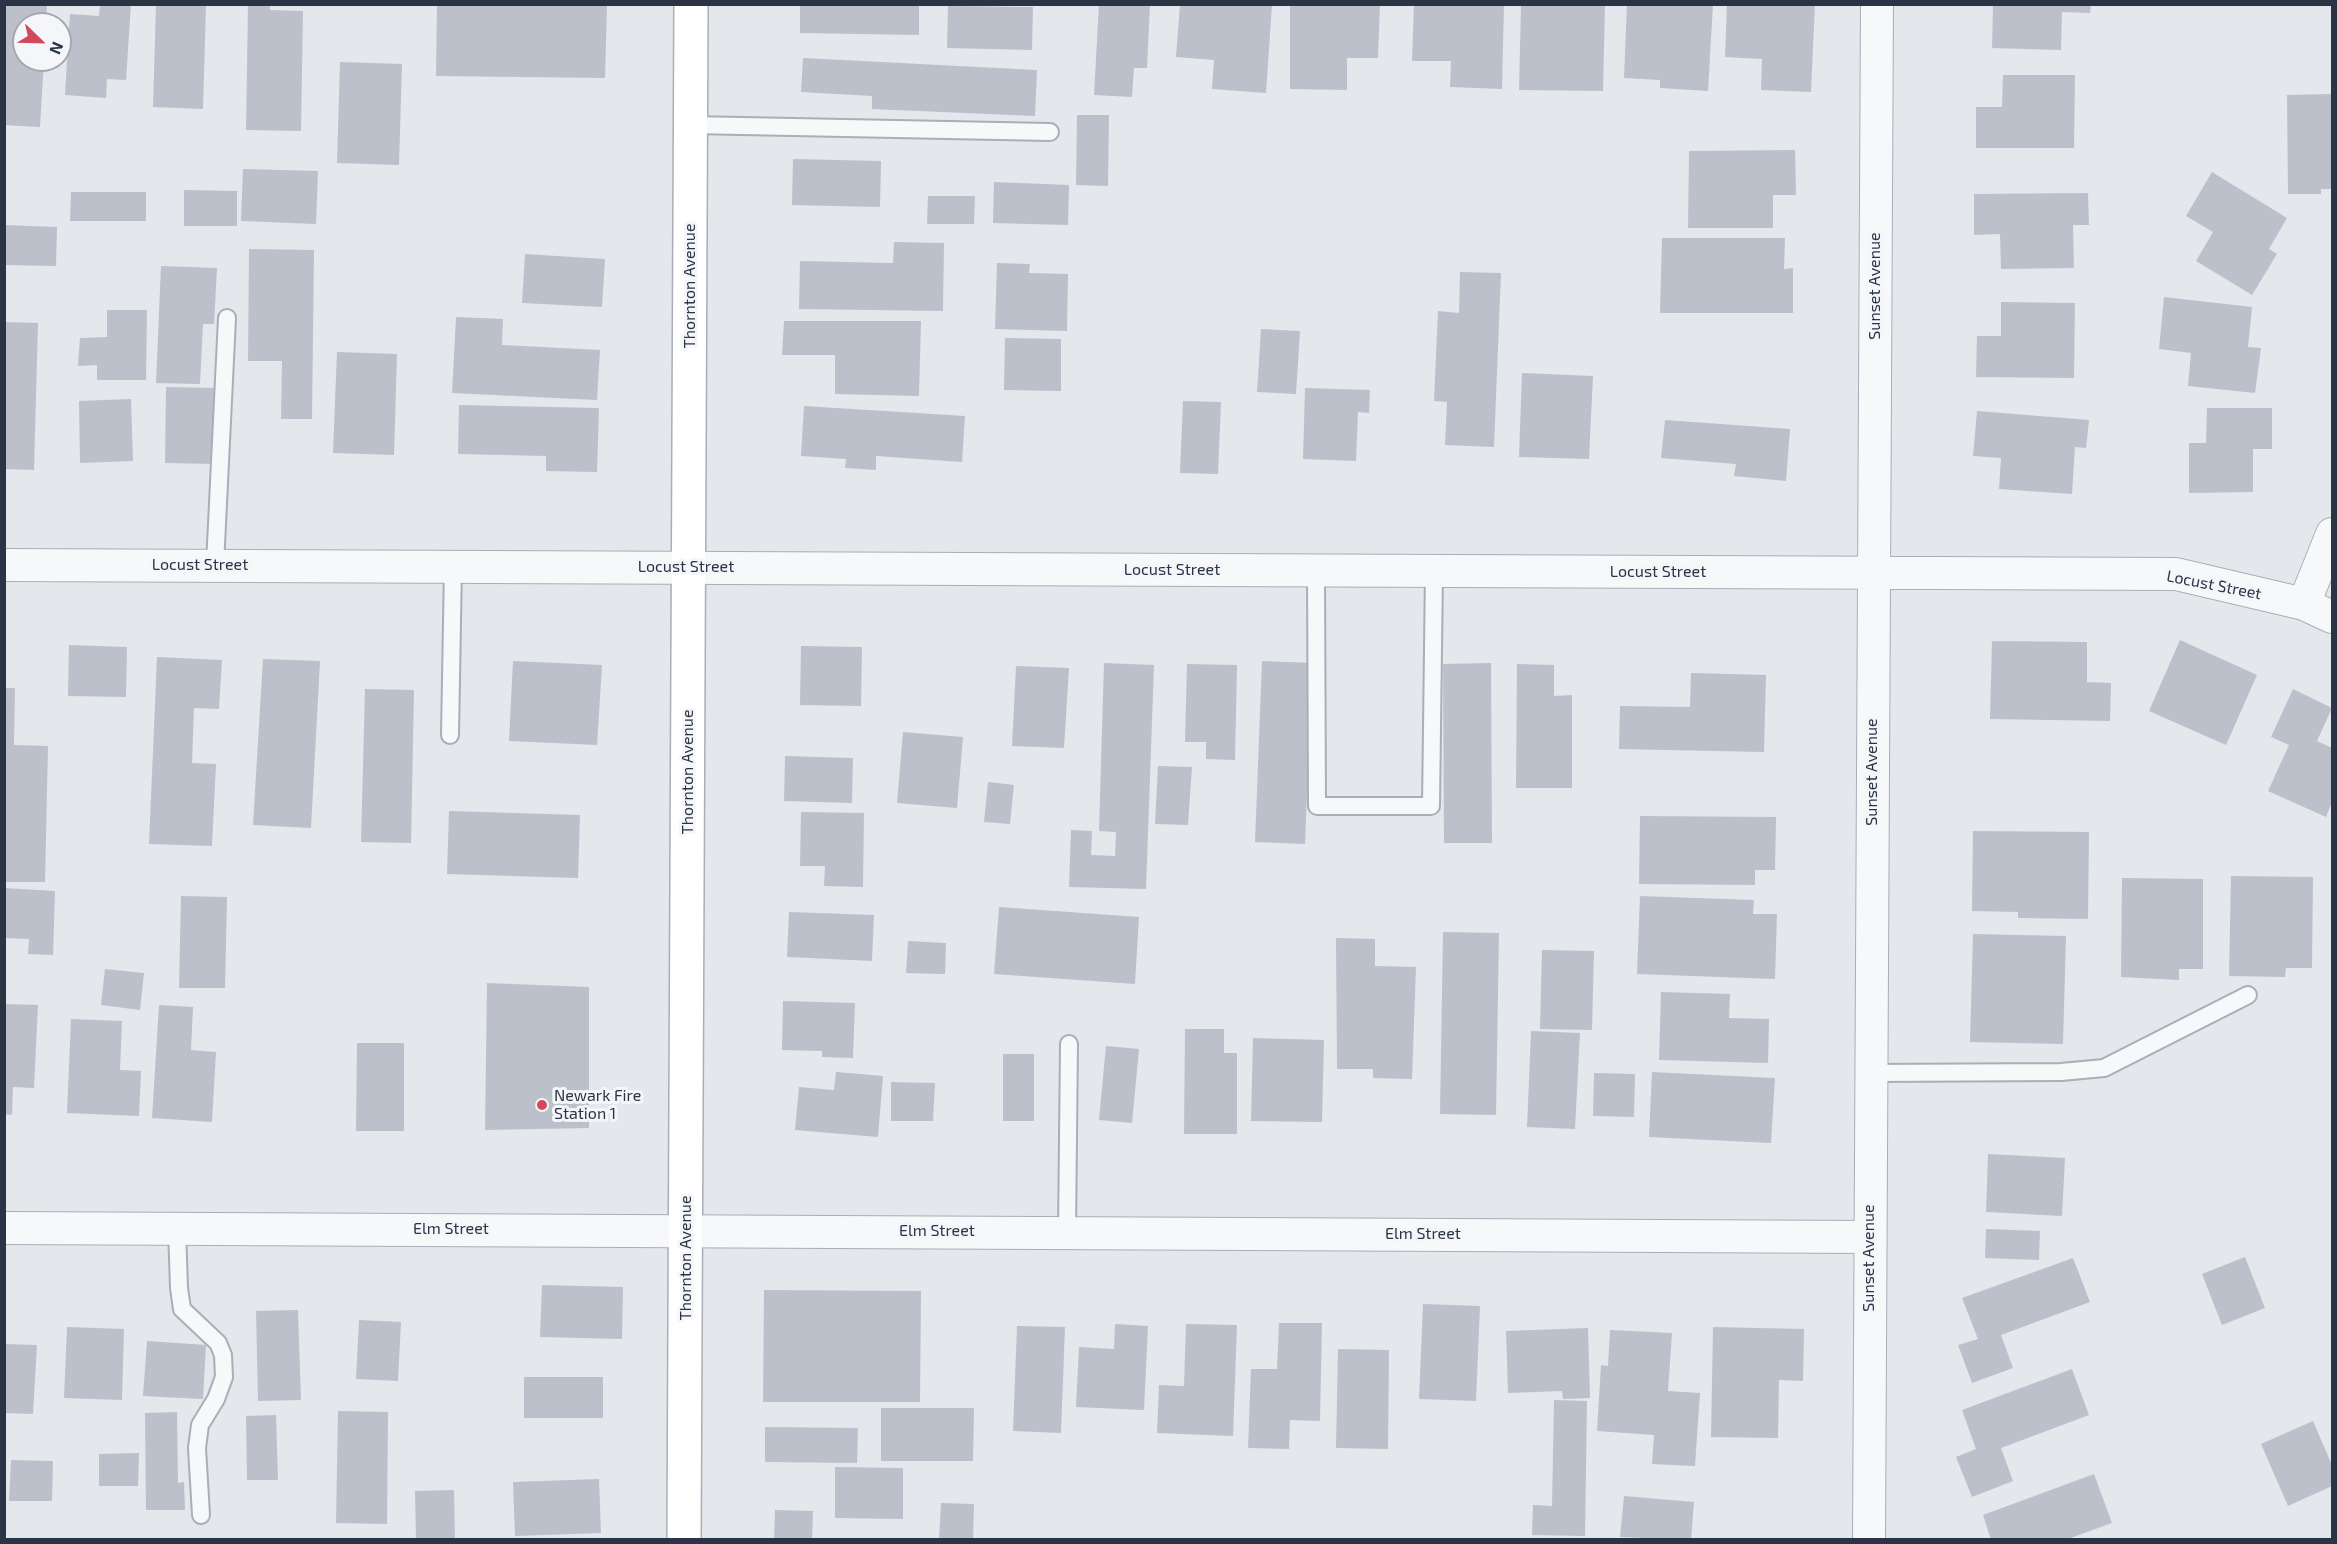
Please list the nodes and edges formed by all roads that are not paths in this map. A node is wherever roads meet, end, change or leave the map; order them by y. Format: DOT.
graph roads {
  1 [pos="691,4"];
  2 [pos="1877,4"];
  3 [pos="690,125"];
  4 [pos="1050,132"];
  5 [pos="227,318"];
  6 [pos="2332,534"];
  7 [pos="4,565"];
  8 [pos="215,566"];
  9 [pos="453,566"];
  10 [pos="689,567"];
  11 [pos="1316,570"];
  12 [pos="1434,571"];
  13 [pos="1874,574"];
  14 [pos="2304,604"];
  15 [pos="2332,617"];
  16 [pos="450,735"];
  17 [pos="2248,995"];
  18 [pos="1069,1044"];
  19 [pos="1870,1073"];
  20 [pos="4,1228"];
  21 [pos="177,1228"];
  22 [pos="686,1230"];
  23 [pos="1067,1232"];
  24 [pos="1869,1237"];
  25 [pos="201,1515"];
  26 [pos="684,1539"];
  27 [pos="1869,1539"];
  1 -- 3 [label="main road, Thornton Avenue"];
  2 -- 13 [label="street, Sunset Avenue"];
  3 -- 4 [label="lane"];
  3 -- 10 [label="main road, Thornton Avenue"];
  5 -- 8 [label="lane"];
  6 -- 14 [label="street"];
  7 -- 8 [label="street, Locust Street"];
  8 -- 9 [label="street, Locust Street"];
  9 -- 10 [label="street, Locust Street"];
  9 -- 16 [label="lane"];
  10 -- 11 [label="street, Locust Street"];
  10 -- 22 [label="main road, Thornton Avenue"];
  11 -- 12 [label="street, Locust Street"];
  11 -- 12 [label="lane"];
  12 -- 13 [label="street, Locust Street"];
  13 -- 14 [label="street, Locust Street"];
  13 -- 19 [label="street, Sunset Avenue"];
  14 -- 15 [label="street, Locust Street"];
  17 -- 19 [label="lane"];
  18 -- 23 [label="lane"];
  19 -- 24 [label="street, Sunset Avenue"];
  20 -- 21 [label="street, Elm Street"];
  21 -- 22 [label="street, Elm Street"];
  21 -- 25 [label="lane"];
  22 -- 23 [label="street, Elm Street"];
  22 -- 26 [label="main road, Thornton Avenue"];
  23 -- 24 [label="street, Elm Street"];
  24 -- 27 [label="street, Sunset Avenue"];
}
